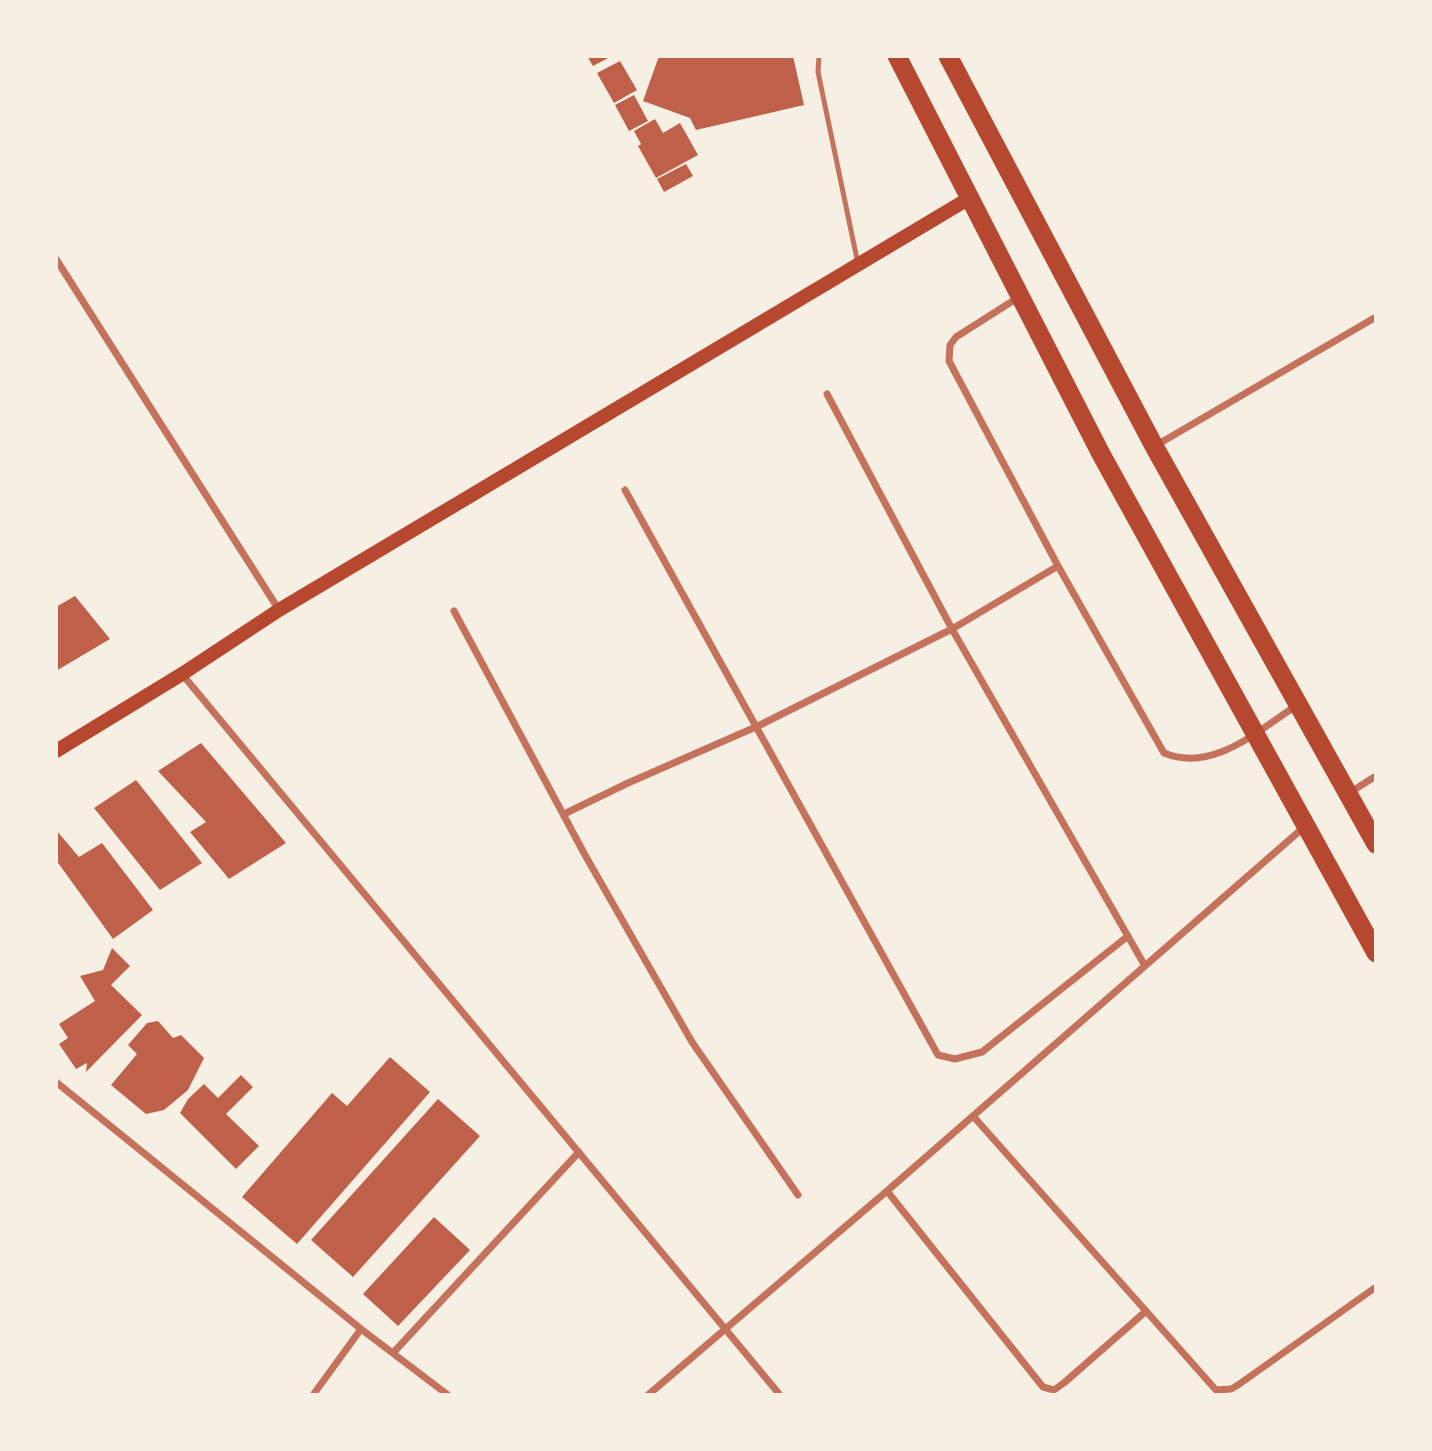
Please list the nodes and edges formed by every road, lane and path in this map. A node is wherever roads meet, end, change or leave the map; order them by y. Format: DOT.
graph roads {
  1 [pos="819,56"];
  2 [pos="897,56"];
  3 [pos="948,56"];
  4 [pos="968,199"];
  5 [pos="56,259"];
  6 [pos="858,264"];
  7 [pos="1019,297"];
  8 [pos="1376,317"];
  9 [pos="827,394"];
  10 [pos="1154,446"];
  11 [pos="625,490"];
  12 [pos="1058,566"];
  13 [pos="279,610"];
  14 [pos="454,611"];
  15 [pos="952,629"];
  16 [pos="182,674"];
  17 [pos="1298,705"];
  18 [pos="758,726"];
  19 [pos="1255,732"];
  20 [pos="56,751"];
  21 [pos="1376,776"];
  22 [pos="1349,794"];
  23 [pos="565,814"];
  24 [pos="1307,825"];
  25 [pos="1376,844"];
  26 [pos="1128,936"];
  27 [pos="1376,953"];
  28 [pos="1145,966"];
  29 [pos="56,1082"];
  30 [pos="973,1116"];
  31 [pos="579,1152"];
  32 [pos="887,1191"];
  33 [pos="798,1195"];
  34 [pos="1376,1287"];
  35 [pos="1145,1312"];
  36 [pos="361,1328"];
  37 [pos="725,1329"];
  38 [pos="393,1353"];
  39 [pos="313,1395"];
  40 [pos="448,1395"];
  41 [pos="648,1395"];
  42 [pos="780,1395"];
  1 -- 6 [label="lane"];
  2 -- 4 [label="highway"];
  3 -- 10 [label="highway"];
  4 -- 6 [label="main road"];
  4 -- 7 [label="highway"];
  5 -- 13 [label="street"];
  6 -- 13 [label="main road"];
  7 -- 12 [label="street"];
  7 -- 19 [label="highway"];
  8 -- 10 [label="street"];
  9 -- 15 [label="street"];
  10 -- 17 [label="highway"];
  11 -- 18 [label="street"];
  12 -- 15 [label="street"];
  12 -- 19 [label="street"];
  13 -- 16 [label="main road"];
  14 -- 23 [label="street"];
  15 -- 18 [label="street"];
  15 -- 26 [label="street"];
  16 -- 20 [label="main road"];
  16 -- 31 [label="street"];
  17 -- 19 [label="street"];
  17 -- 22 [label="highway"];
  18 -- 23 [label="street"];
  18 -- 26 [label="street"];
  19 -- 24 [label="highway"];
  21 -- 22 [label="street"];
  22 -- 25 [label="highway"];
  23 -- 33 [label="street"];
  24 -- 27 [label="highway"];
  24 -- 28 [label="street"];
  26 -- 28 [label="street"];
  28 -- 30 [label="street"];
  29 -- 36 [label="street"];
  30 -- 32 [label="street"];
  30 -- 35 [label="street"];
  31 -- 37 [label="street"];
  31 -- 38 [label="street"];
  32 -- 35 [label="street"];
  32 -- 37 [label="street"];
  34 -- 35 [label="street"];
  36 -- 38 [label="street"];
  36 -- 39 [label="street"];
  37 -- 41 [label="street"];
  37 -- 42 [label="street"];
  38 -- 40 [label="street"];
}
